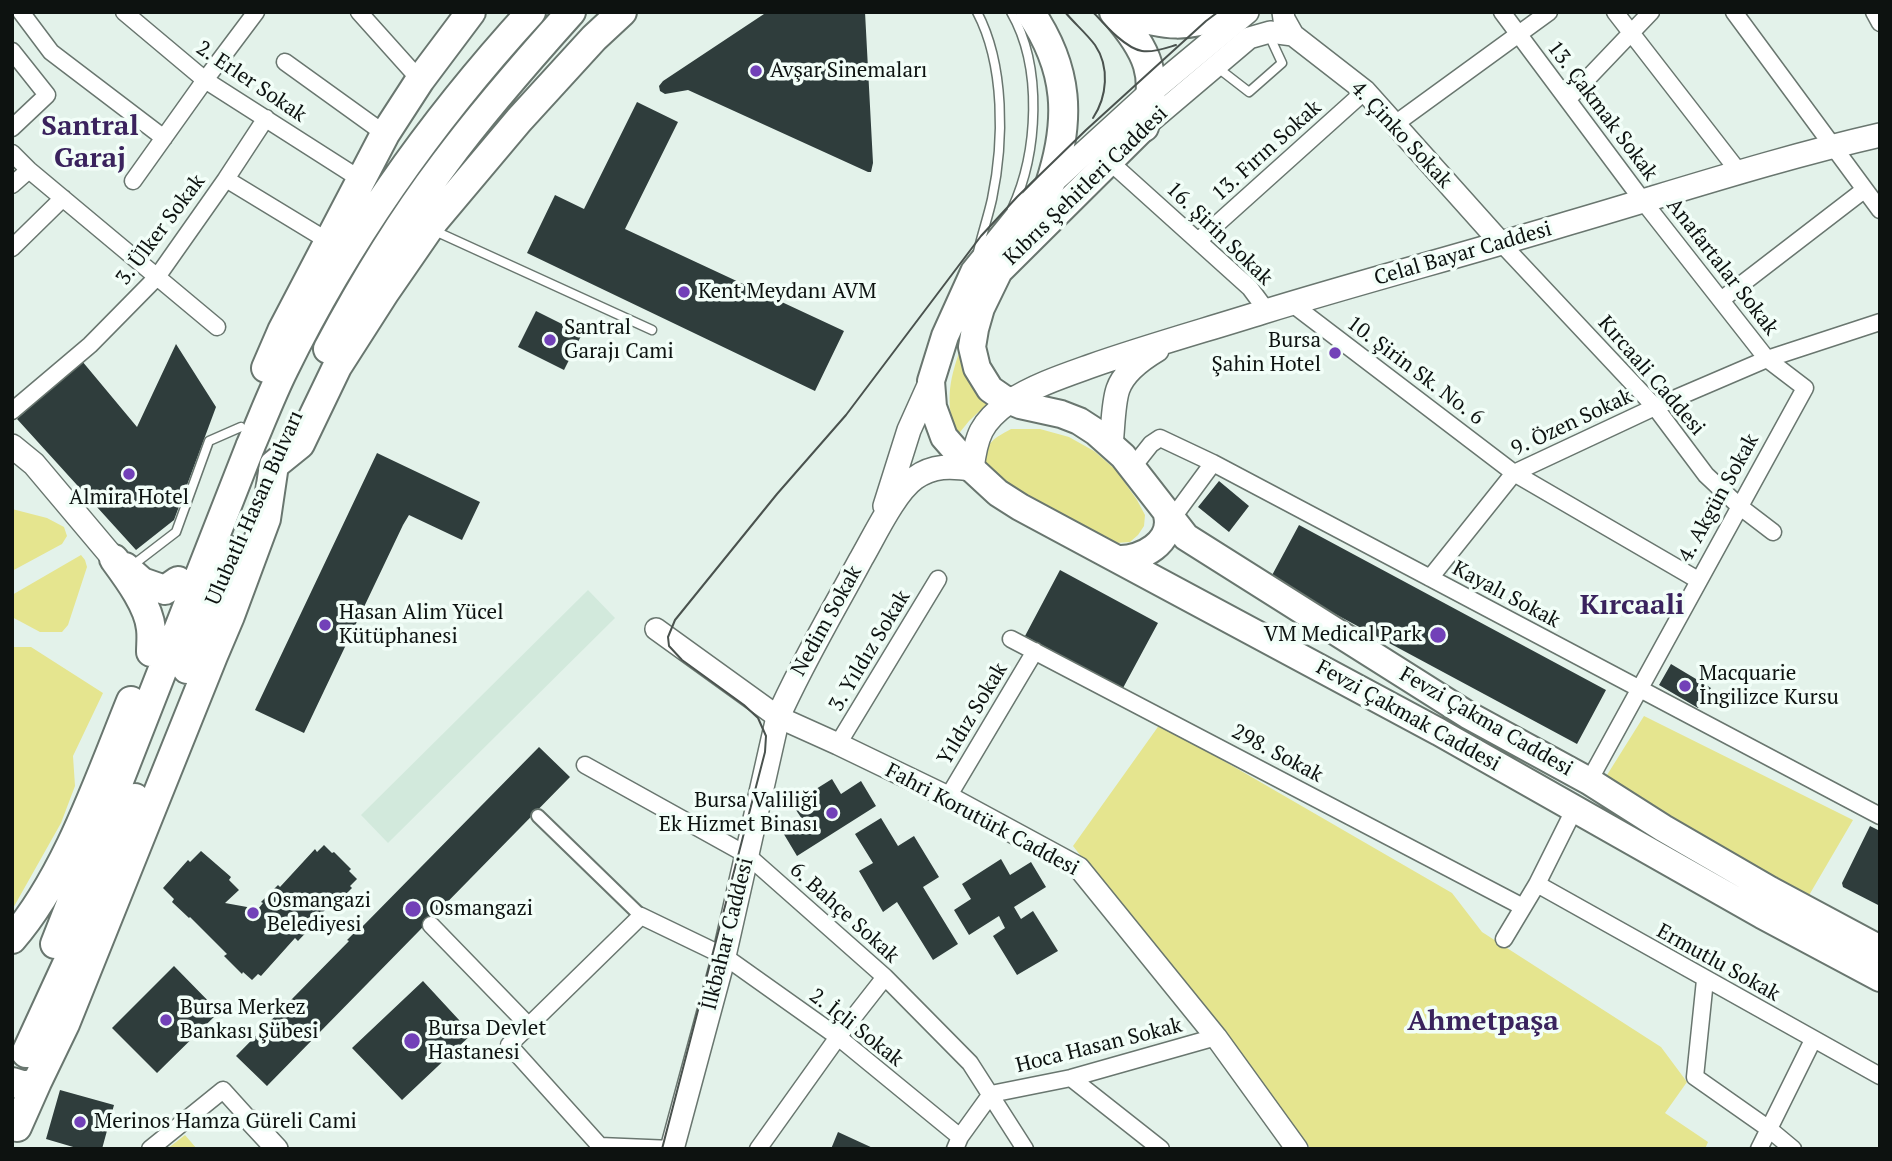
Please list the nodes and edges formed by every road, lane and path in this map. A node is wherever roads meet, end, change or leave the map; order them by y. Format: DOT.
graph roads {
  1 [pos="21,12"];
  2 [pos="257,12"];
  3 [pos="359,12"];
  4 [pos="471,12"];
  5 [pos="531,12"];
  6 [pos="570,12"];
  7 [pos="622,12"];
  8 [pos="977,12"];
  9 [pos="1011,12"];
  10 [pos="1030,12"];
  11 [pos="1114,12"];
  12 [pos="1124,12"];
  13 [pos="1229,12"];
  14 [pos="1247,12"];
  15 [pos="1283,12"];
  16 [pos="1502,12"];
  17 [pos="1549,12"];
  18 [pos="1615,12"];
  19 [pos="1651,12"];
  20 [pos="1734,12"];
  21 [pos="1874,12"];
  22 [pos="135,16"];
  23 [pos="1880,23"];
  24 [pos="1267,33"];
  25 [pos="1631,33"];
  26 [pos="1293,35"];
  27 [pos="1519,35"];
  28 [pos="12,51"];
  29 [pos="285,62"];
  30 [pos="1216,66"];
  31 [pos="419,79"];
  32 [pos="205,80"];
  33 [pos="1364,91"];
  34 [pos="1152,92"];
  35 [pos="1568,99"];
  36 [pos="266,118"];
  37 [pos="1395,124"];
  38 [pos="1144,127"];
  39 [pos="12,128"];
  40 [pos="385,134"];
  41 [pos="1880,135"];
  42 [pos="164,138"];
  43 [pos="1833,146"];
  44 [pos="12,153"];
  45 [pos="1109,161"];
  46 [pos="29,170"];
  47 [pos="1739,172"];
  48 [pos="226,179"];
  49 [pos="360,179"];
  50 [pos="133,181"];
  51 [pos="1050,184"];
  52 [pos="12,185"];
  53 [pos="1864,190"];
  54 [pos="64,198"];
  55 [pos="1643,201"];
  56 [pos="1880,210"];
  57 [pos="429,229"];
  58 [pos="328,241"];
  59 [pos="1198,241"];
  60 [pos="1501,243"];
  61 [pos="12,248"];
  62 [pos="994,248"];
  63 [pos="974,272"];
  64 [pos="157,277"];
  65 [pos="1721,300"];
  66 [pos="1291,303"];
  67 [pos="1267,311"];
  68 [pos="1880,322"];
  69 [pos="217,327"];
  70 [pos="652,330"];
  71 [pos="282,331"];
  72 [pos="1175,339"];
  73 [pos="1767,359"];
  74 [pos="931,381"];
  75 [pos="1007,400"];
  76 [pos="1655,407"];
  77 [pos="12,411"];
  78 [pos="241,427"];
  79 [pos="12,429"];
  80 [pos="12,446"];
  81 [pos="1122,457"];
  82 [pos="1213,463"];
  83 [pos="34,464"];
  84 [pos="274,465"];
  85 [pos="972,468"];
  86 [pos="1514,473"];
  87 [pos="1739,506"];
  88 [pos="227,509"];
  89 [pos="1169,517"];
  90 [pos="880,526"];
  91 [pos="1773,531"];
  92 [pos="1119,559"];
  93 [pos="121,564"];
  94 [pos="1430,578"];
  95 [pos="938,579"];
  96 [pos="1698,580"];
  97 [pos="178,581"];
  98 [pos="656,629"];
  99 [pos="1011,639"];
  100 [pos="150,652"];
  101 [pos="1035,652"];
  102 [pos="1639,689"];
  103 [pos="778,717"];
  104 [pos="838,744"];
  105 [pos="584,765"];
  106 [pos="1589,781"];
  107 [pos="948,797"];
  108 [pos="1575,808"];
  109 [pos="538,816"];
  110 [pos="1880,816"];
  111 [pos="747,855"];
  112 [pos="1537,884"];
  113 [pos="1523,907"];
  114 [pos="641,916"];
  115 [pos="431,925"];
  116 [pos="12,939"];
  117 [pos="1504,939"];
  118 [pos="1880,949"];
  119 [pos="724,956"];
  120 [pos="885,977"];
  121 [pos="1880,978"];
  122 [pos="1705,980"];
  123 [pos="529,1026"];
  124 [pos="838,1037"];
  125 [pos="1216,1037"];
  126 [pos="1813,1040"];
  127 [pos="19,1046"];
  128 [pos="1880,1076"];
  129 [pos="1071,1078"];
  130 [pos="24,1082"];
  131 [pos="991,1094"];
  132 [pos="251,1121"];
  133 [pos="14,1127"];
  134 [pos="1769,1129"];
  135 [pos="958,1143"];
  136 [pos="599,1148"];
  137 [pos="150,1149"];
  138 [pos="277,1149"];
  139 [pos="672,1149"];
  140 [pos="758,1149"];
  141 [pos="1025,1149"];
  142 [pos="1161,1149"];
  143 [pos="1297,1149"];
  144 [pos="1759,1149"];
  145 [pos="1793,1149"];
  1 -- 42 [label="street"];
  2 -- 32 [label="street"];
  3 -- 31 [label="street"];
  4 -- 31 [label="highway"];
  5 -- 88 [label="highway, Ulubatlı Hasan Bulvarı"];
  6 -- 84 [label="highway, Ulubatlı Hasan Bulvarı"];
  7 -- 57 [label="highway"];
  8 -- 63 [label="lane"];
  9 -- 62 [label="lane"];
  10 -- 51 [label="highway"];
  11 -- 34 [label="highway"];
  12 -- 13 [label="highway"];
  14 -- 34 [label="main road"];
  15 -- 26 [label="street"];
  16 -- 27 [label="street, 13. Çakmak Sokak"];
  17 -- 27 [label="street"];
  18 -- 25 [label="street"];
  19 -- 25 [label="street"];
  20 -- 43 [label="street"];
  21 -- 23 [label="street"];
  22 -- 32 [label="street, 2. Erler Sokak"];
  24 -- 26 [label="street"];
  24 -- 30 [label="street, Kıbrıs Şehitleri Caddesi"];
  24 -- 30 [label="lane"];
  25 -- 35 [label="street"];
  25 -- 47 [label="street"];
  26 -- 33 [label="street, 4. Çinko Sokak"];
  27 -- 35 [label="street, 13. Çakmak Sokak"];
  27 -- 37 [label="street"];
  28 -- 39 [label="street"];
  29 -- 40 [label="street"];
  30 -- 38 [label="street, Kıbrıs Şehitleri Caddesi"];
  31 -- 40 [label="highway"];
  32 -- 36 [label="street, 2. Erler Sokak"];
  32 -- 42 [label="street"];
  33 -- 37 [label="street, 4. Çinko Sokak"];
  33 -- 59 [label="street, 13. Fırın Sokak"];
  34 -- 38 [label="highway"];
  34 -- 51 [label="main road"];
  35 -- 55 [label="street, 13. Çakmak Sokak"];
  36 -- 48 [label="street, 3. Ülker Sokak"];
  36 -- 49 [label="street, 2. Erler Sokak"];
  37 -- 60 [label="street, 4. Çinko Sokak"];
  38 -- 45 [label="main road, Kıbrıs Şehitleri Caddesi"];
  40 -- 49 [label="highway"];
  41 -- 43 [label="main road, Celal Bayar Caddesi"];
  42 -- 50 [label="street"];
  43 -- 47 [label="main road, Celal Bayar Caddesi"];
  43 -- 53 [label="street"];
  44 -- 46 [label="street"];
  45 -- 59 [label="street, 16. Şirin Sokak"];
  45 -- 75 [label="main road, Kıbrıs Şehitleri Caddesi"];
  46 -- 52 [label="street"];
  46 -- 54 [label="street"];
  47 -- 55 [label="main road, Celal Bayar Caddesi"];
  48 -- 58 [label="street"];
  48 -- 64 [label="street, 3. Ülker Sokak"];
  49 -- 58 [label="highway"];
  51 -- 62 [label="main road"];
  53 -- 56 [label="street"];
  53 -- 65 [label="street"];
  54 -- 61 [label="street"];
  54 -- 64 [label="street"];
  55 -- 60 [label="main road, Celal Bayar Caddesi"];
  55 -- 65 [label="street, Anafartalar Sokak"];
  57 -- 70 [label="lane"];
  57 -- 84 [label="highway"];
  58 -- 71 [label="highway"];
  59 -- 67 [label="street, 16. Şirin Sokak"];
  60 -- 66 [label="main road, Celal Bayar Caddesi"];
  60 -- 76 [label="street, Kırcaali Caddesi"];
  62 -- 63 [label="main road"];
  63 -- 74 [label="main road"];
  64 -- 69 [label="street"];
  64 -- 77 [label="street, 3. Ülker Sokak"];
  65 -- 73 [label="street, Anafartalar Sokak"];
  66 -- 67 [label="main road, Celal Bayar Caddesi"];
  66 -- 86 [label="street, 10. Şirin Sk. No. 6"];
  67 -- 72 [label="main road, Celal Bayar Caddesi"];
  68 -- 73 [label="street, 9. Özen Sokak"];
  71 -- 78 [label="highway"];
  71 -- 88 [label="highway"];
  72 -- 75 [label="main road, Celal Bayar Caddesi"];
  72 -- 81 [label="main road"];
  73 -- 76 [label="street, 9. Özen Sokak"];
  73 -- 87 [label="street, 4. Akgün Sokak"];
  74 -- 85 [label="main road, Fevzi Çakmak Caddesi"];
  74 -- 90 [label="main road"];
  75 -- 81 [label="main road"];
  75 -- 85 [label="main road, Celal Bayar Caddesi"];
  76 -- 86 [label="street, 9. Özen Sokak"];
  76 -- 87 [label="street, Kırcaali Caddesi"];
  78 -- 93 [label="lane"];
  78 -- 97 [label="highway"];
  79 -- 83 [label="main road"];
  80 -- 83 [label="main road"];
  81 -- 82 [label="street, Kayalı Sokak"];
  81 -- 89 [label="main road, Fevzi Çakma Caddesi"];
  82 -- 89 [label="street"];
  82 -- 94 [label="street, Kayalı Sokak"];
  83 -- 93 [label="main road"];
  84 -- 127 [label="highway, Ulubatlı Hasan Bulvarı"];
  84 -- 130 [label="highway"];
  85 -- 90 [label="main road"];
  85 -- 92 [label="main road, Fevzi Çakmak Caddesi"];
  86 -- 94 [label="street, 9. Özen Sokak"];
  86 -- 96 [label="street, 10. Şirin Sk. No. 6"];
  87 -- 91 [label="street, Kırcaali Caddesi"];
  87 -- 96 [label="street, 4. Akgün Sokak"];
  88 -- 127 [label="highway, Ulubatlı Hasan Bulvarı"];
  89 -- 92 [label="main road"];
  89 -- 106 [label="main road, Fevzi Çakma Caddesi"];
  90 -- 103 [label="main road, Nedim Sokak"];
  92 -- 108 [label="main road, Fevzi Çakmak Caddesi"];
  93 -- 97 [label="highway"];
  93 -- 100 [label="highway"];
  94 -- 102 [label="street, Kayalı Sokak"];
  95 -- 104 [label="street, 3. Yıldız Sokak"];
  96 -- 102 [label="street, 4. Akgün Sokak"];
  97 -- 100 [label="highway"];
  98 -- 103 [label="street, Fahri Korutürk Caddesi"];
  99 -- 101 [label="street, 298. Sokak"];
  100 -- 116 [label="highway"];
  101 -- 107 [label="street, Yıldız Sokak"];
  101 -- 113 [label="street, 298. Sokak"];
  102 -- 106 [label="street, 4. Akgün Sokak"];
  102 -- 110 [label="street, Kayalı Sokak"];
  103 -- 104 [label="street, Fahri Korutürk Caddesi"];
  103 -- 111 [label="main road, İlkbahar Caddesi"];
  104 -- 107 [label="street, Fahri Korutürk Caddesi"];
  105 -- 111 [label="street, 6. Bahçe Sokak"];
  106 -- 118 [label="main road, Fevzi Çakma Caddesi"];
  107 -- 125 [label="street, Fahri Korutürk Caddesi"];
  108 -- 112 [label="street"];
  108 -- 121 [label="main road, Fevzi Çakmak Caddesi"];
  109 -- 114 [label="street"];
  111 -- 119 [label="main road, İlkbahar Caddesi"];
  111 -- 120 [label="street, 6. Bahçe Sokak"];
  112 -- 113 [label="street"];
  112 -- 122 [label="street, Ermutlu Sokak"];
  113 -- 117 [label="street"];
  114 -- 119 [label="street, 2. İçli Sokak"];
  114 -- 123 [label="street"];
  115 -- 123 [label="street"];
  119 -- 124 [label="street, 2. İçli Sokak"];
  119 -- 139 [label="main road, İlkbahar Caddesi"];
  120 -- 124 [label="street"];
  120 -- 131 [label="street, 6. Bahçe Sokak"];
  122 -- 126 [label="street, Ermutlu Sokak"];
  122 -- 134 [label="street"];
  123 -- 136 [label="street"];
  124 -- 135 [label="street, 2. İçli Sokak"];
  124 -- 140 [label="street"];
  125 -- 129 [label="street, Hoca Hasan Sokak"];
  125 -- 143 [label="street, Fahri Korutürk Caddesi"];
  126 -- 128 [label="street, Ermutlu Sokak"];
  126 -- 134 [label="street"];
  129 -- 131 [label="street, Hoca Hasan Sokak"];
  129 -- 142 [label="street"];
  130 -- 133 [label="highway"];
  131 -- 135 [label="street"];
  131 -- 141 [label="street, 6. Bahçe Sokak"];
  132 -- 137 [label="street"];
  132 -- 138 [label="street"];
  134 -- 144 [label="street"];
  134 -- 145 [label="street"];
  136 -- 139 [label="street"];
}
